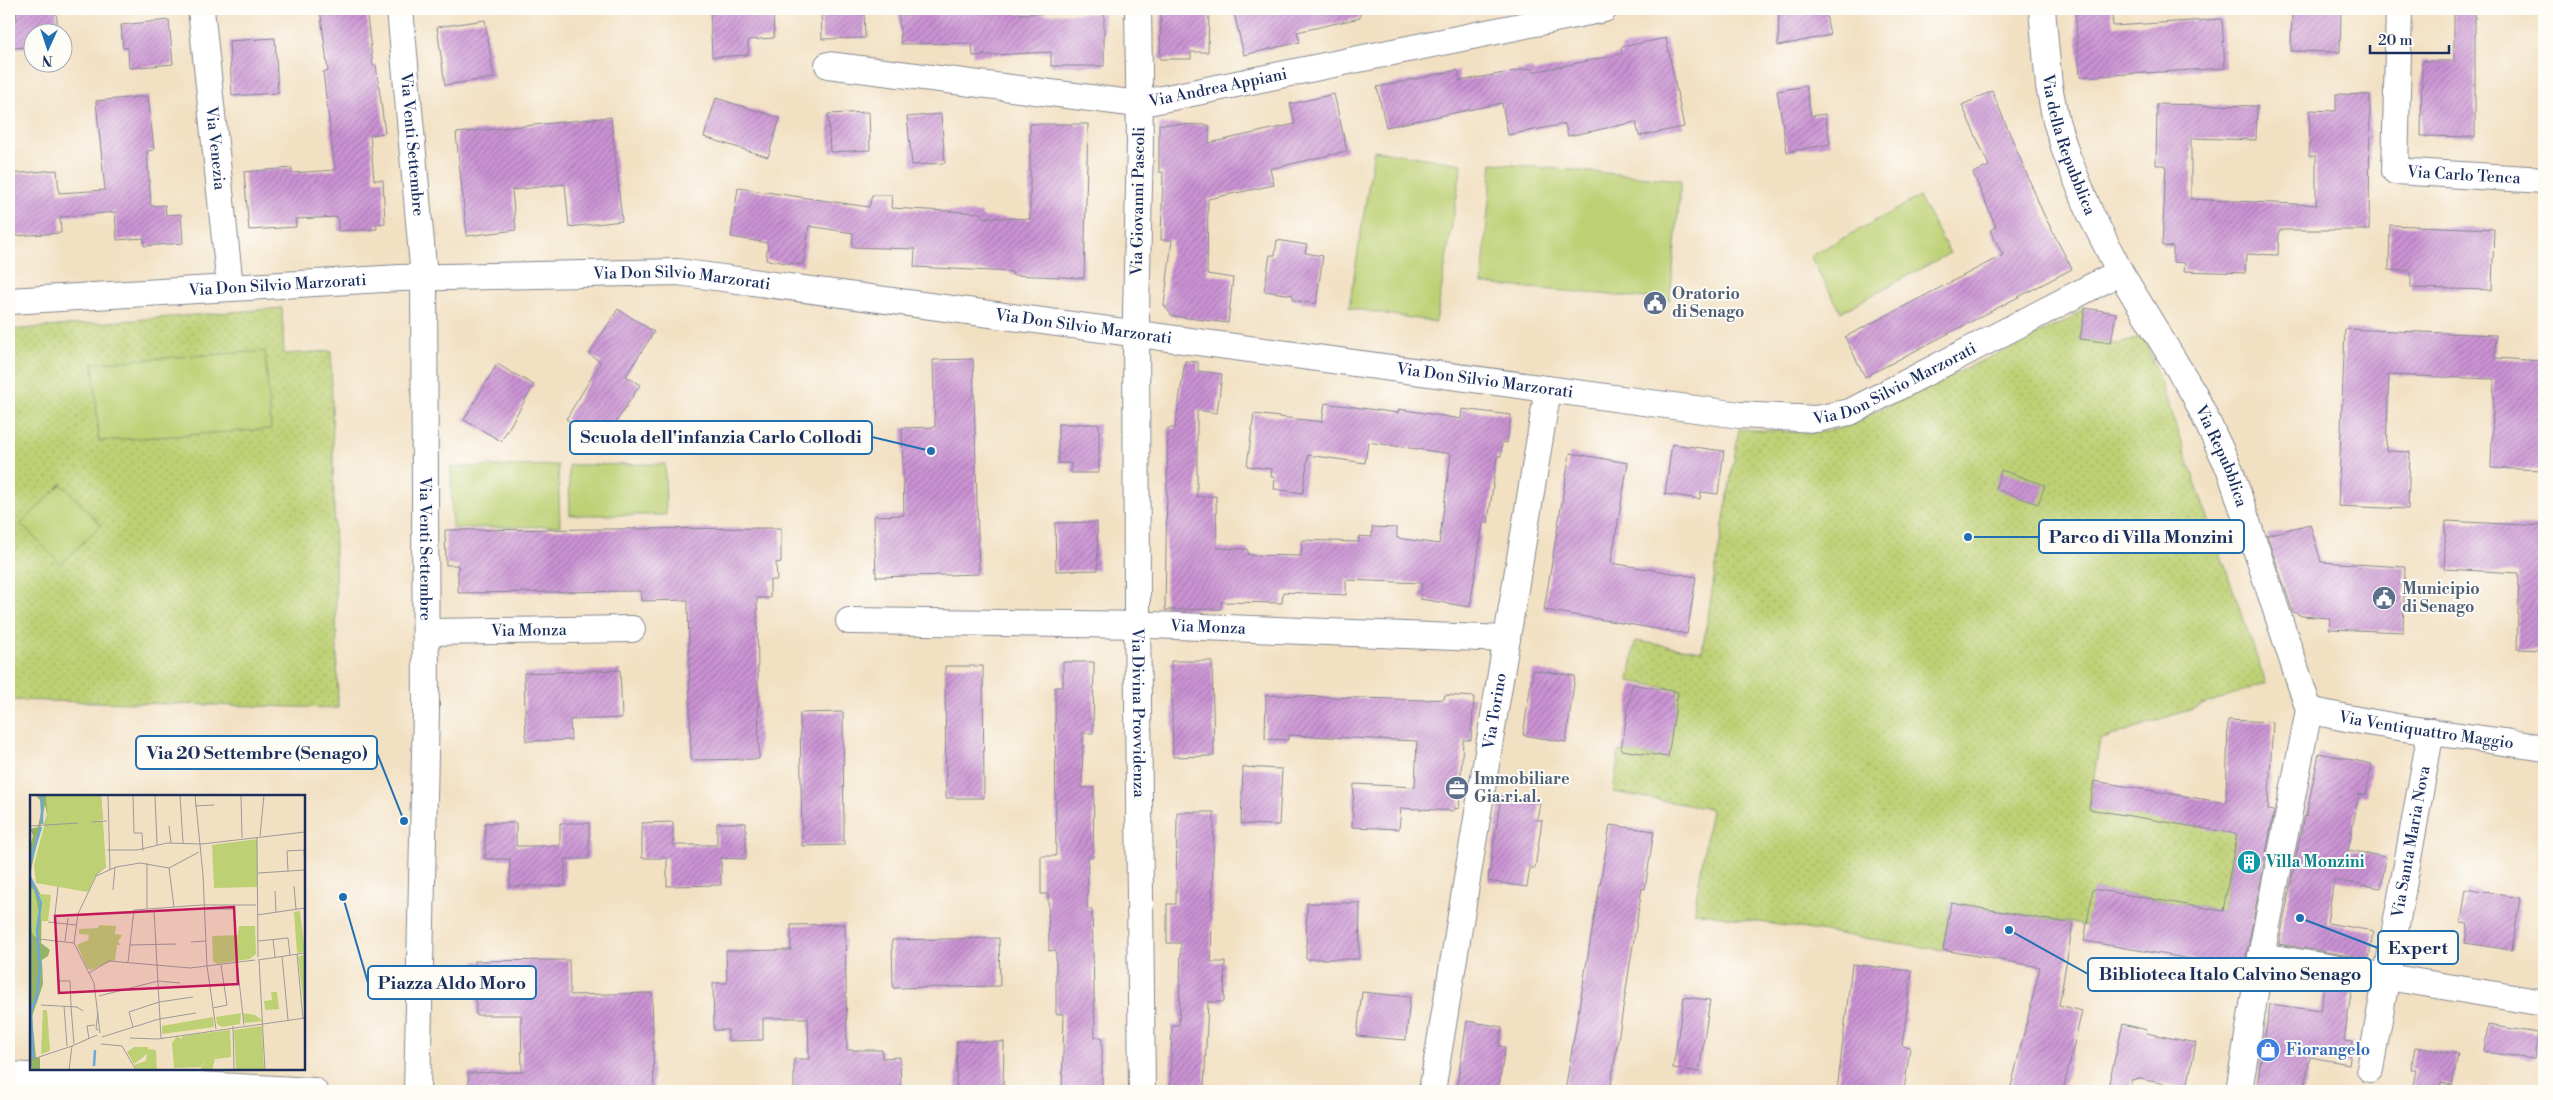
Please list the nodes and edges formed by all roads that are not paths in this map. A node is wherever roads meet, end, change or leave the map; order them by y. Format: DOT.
graph roads {
  1 [pos="201,9"];
  2 [pos="400,9"];
  3 [pos="1138,9"];
  4 [pos="1604,9"];
  5 [pos="2042,9"];
  6 [pos="2399,9"];
  7 [pos="828,65"];
  8 [pos="1138,104"];
  9 [pos="2544,180"];
  10 [pos="2120,272"];
  11 [pos="424,277"];
  12 [pos="230,287"];
  13 [pos="9,301"];
  14 [pos="1137,333"];
  15 [pos="1548,389"];
  16 [pos="849,621"];
  17 [pos="1137,624"];
  18 [pos="632,629"];
  19 [pos="427,632"];
  20 [pos="1507,639"];
  21 [pos="2309,710"];
  22 [pos="2431,731"];
  23 [pos="2544,748"];
  24 [pos="2261,956"];
  25 [pos="2385,978"];
  26 [pos="2544,1003"];
  27 [pos="2370,1069"];
  28 [pos="9,1075"];
  29 [pos="314,1091"];
  30 [pos="416,1091"];
  31 [pos="1142,1091"];
  32 [pos="1432,1091"];
  33 [pos="2239,1091"];
  1 -- 12 [label="street, Via Venezia"];
  2 -- 11 [label="street, Via Venti Settembre"];
  3 -- 8 [label="street, Via Giovanni Pascoli"];
  4 -- 8 [label="street, Via Andrea Appiani"];
  5 -- 10 [label="street, Via della Repubblica"];
  6 -- 9 [label="street, Via Carlo Tenca"];
  7 -- 8 [label="street, Via Andrea Appiani"];
  8 -- 14 [label="street, Via Giovanni Pascoli"];
  10 -- 15 [label="street, Via Don Silvio Marzorati"];
  10 -- 21 [label="street, Via Repubblica"];
  11 -- 12 [label="street, Via Don Silvio Marzorati"];
  11 -- 14 [label="street, Via Don Silvio Marzorati"];
  11 -- 19 [label="street, Via Venti Settembre"];
  12 -- 13 [label="street, Via Don Silvio Marzorati"];
  14 -- 15 [label="street, Via Don Silvio Marzorati"];
  14 -- 17 [label="street, Via Divina Provvidenza"];
  15 -- 20 [label="street, Via Torino"];
  16 -- 17 [label="street, Via Monza"];
  17 -- 20 [label="street, Via Monza"];
  17 -- 31 [label="street, Via Divina Provvidenza"];
  18 -- 19 [label="street, Via Monza"];
  19 -- 30 [label="street, Via Venti Settembre"];
  20 -- 32 [label="street, Via Torino"];
  21 -- 22 [label="street, Via Ventiquattro Maggio"];
  21 -- 24 [label="street"];
  22 -- 23 [label="street, Via Ventiquattro Maggio"];
  22 -- 25 [label="street, Via Santa Maria Nova"];
  24 -- 25 [label="street"];
  24 -- 33 [label="street"];
  25 -- 26 [label="street"];
  25 -- 27 [label="street, Via Santa Maria Nova"];
  28 -- 29 [label="street"];
}
